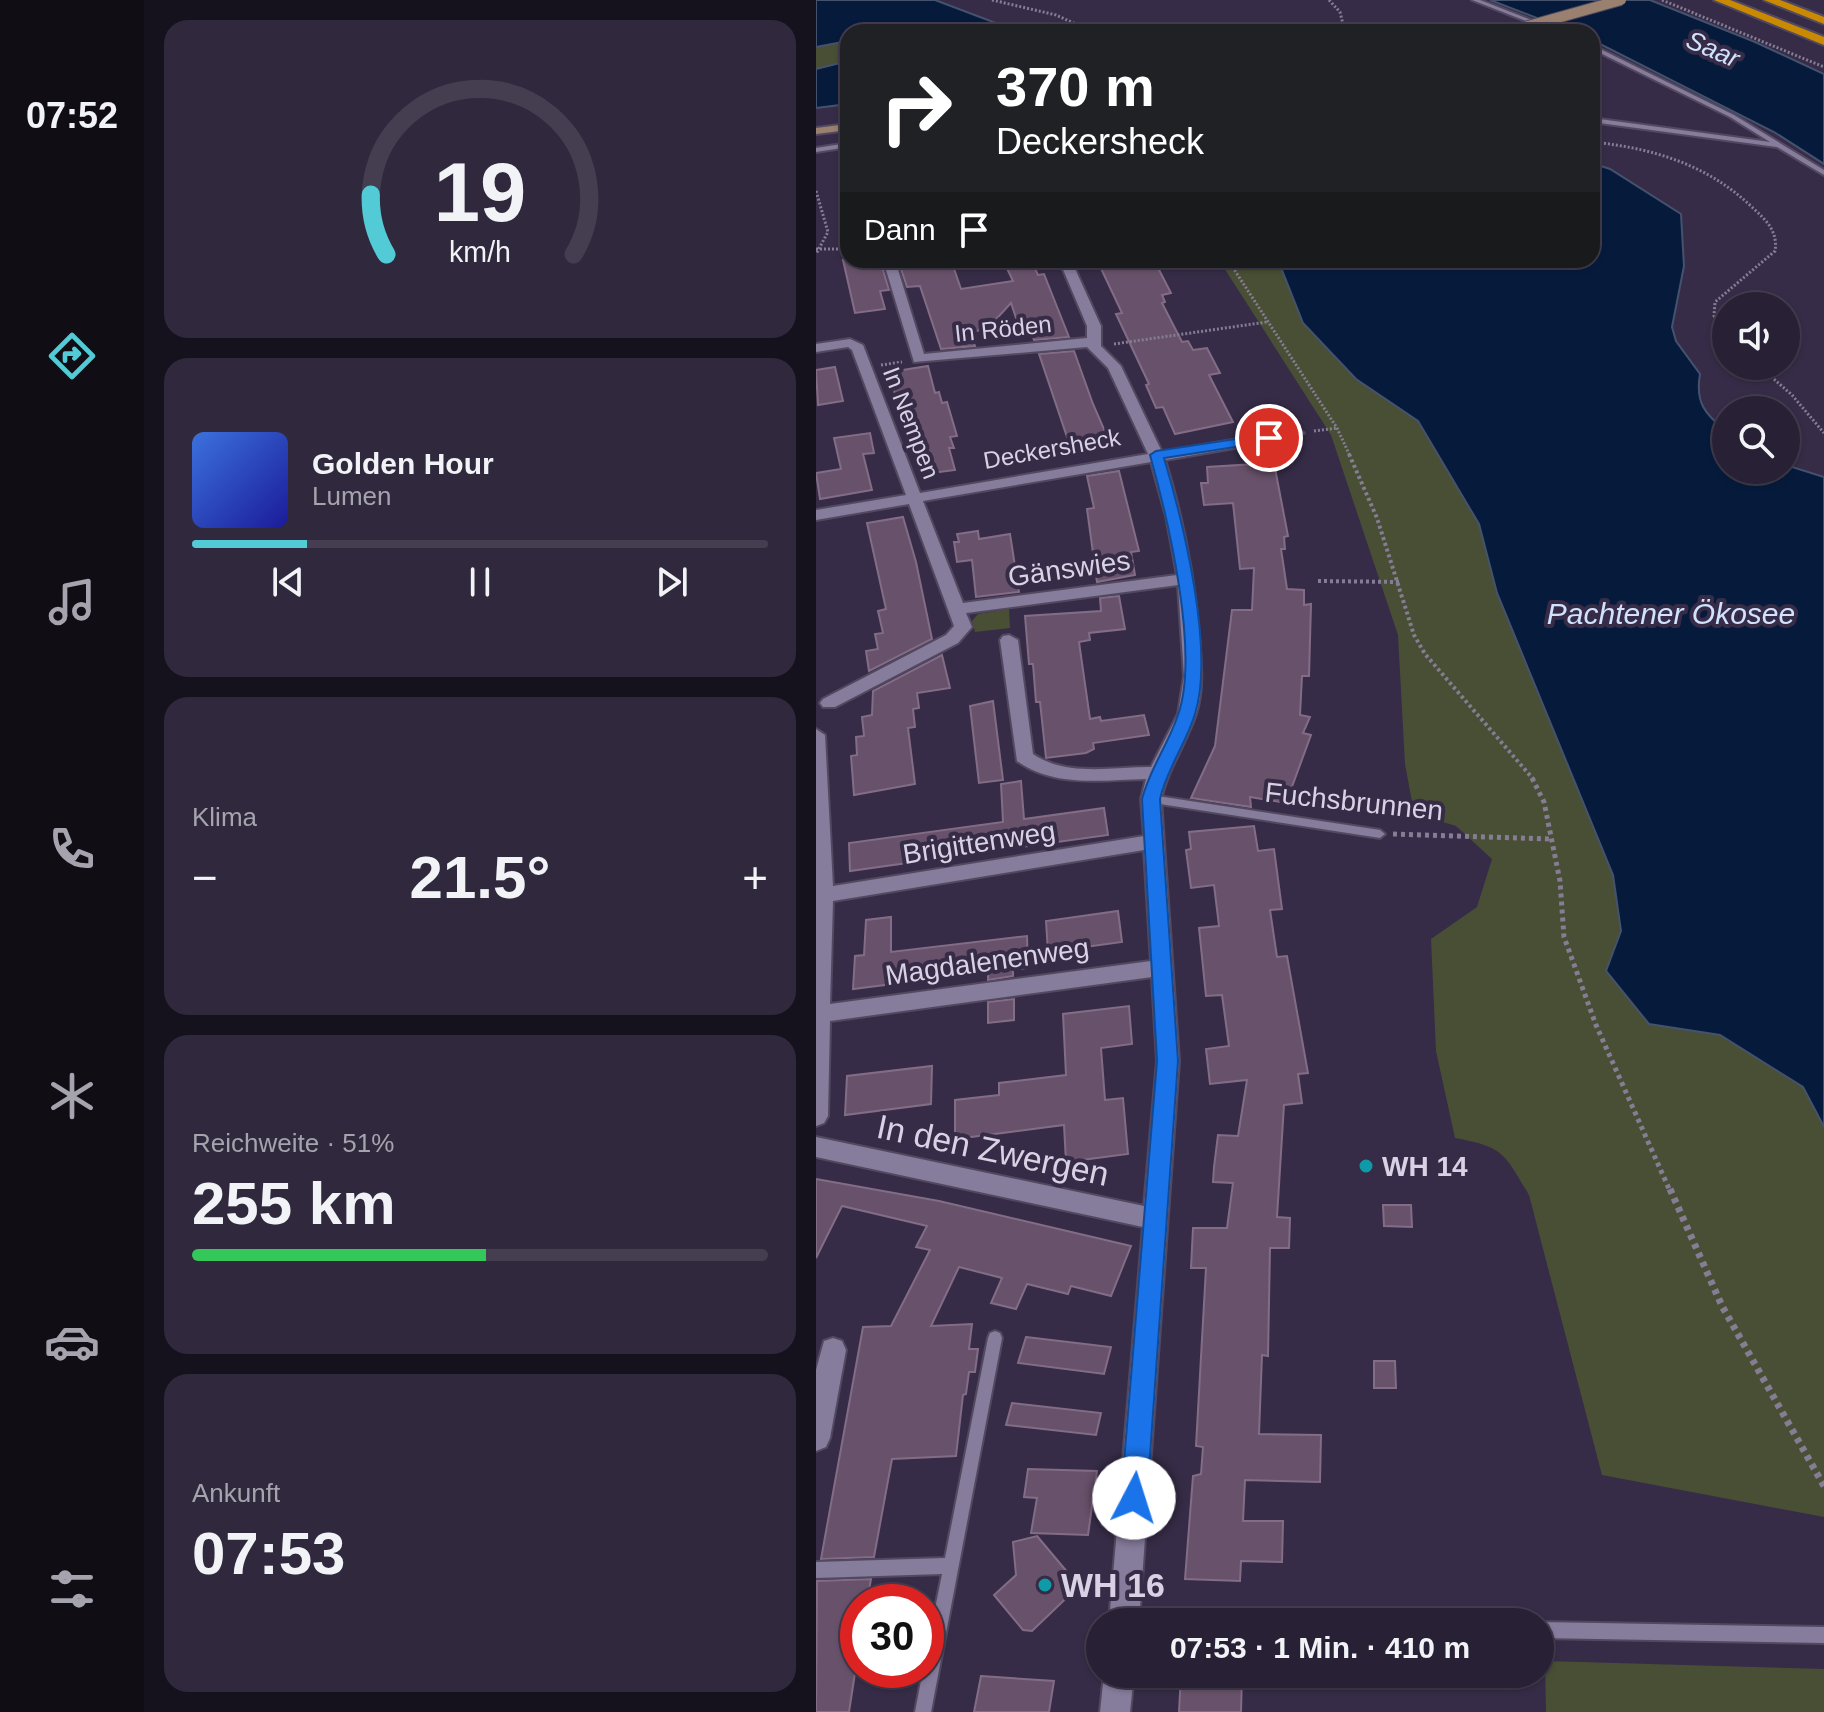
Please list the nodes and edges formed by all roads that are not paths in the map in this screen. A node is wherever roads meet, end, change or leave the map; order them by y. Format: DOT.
graph roads {
  1 [pos="1475,0"];
  2 [pos="1621,0"];
  3 [pos="1720,0"];
  4 [pos="1770,0"];
  5 [pos="1796,0"];
  6 [pos="1824,11"];
  7 [pos="1824,21"];
  8 [pos="1536,24"];
  9 [pos="1538,24"];
  10 [pos="1824,41"];
  11 [pos="1600,51"];
  12 [pos="1600,121"];
  13 [pos="840,128"];
  14 [pos="1754,129"];
  15 [pos="816,131"];
  16 [pos="1728,138"];
  17 [pos="1781,145"];
  18 [pos="840,146"];
  19 [pos="816,150"];
  20 [pos="1824,173"];
  21 [pos="891,268"];
  22 [pos="1069,268"];
  23 [pos="1093,345"];
  24 [pos="816,348"];
  25 [pos="1302,433"];
  26 [pos="1156,455"];
  27 [pos="915,498"];
  28 [pos="816,515"];
  29 [pos="1186,579"];
  30 [pos="959,609"];
  31 [pos="1009,640"];
  32 [pos="829,703"];
  33 [pos="816,735"];
  34 [pos="1157,773"];
  35 [pos="1151,799"];
  36 [pos="818,802"];
  37 [pos="1380,834"];
  38 [pos="1152,842"];
  39 [pos="819,895"];
  40 [pos="1162,968"];
  41 [pos="819,1003"];
  42 [pos="816,1116"];
  43 [pos="816,1147"];
  44 [pos="1156,1219"];
  45 [pos="995,1338"];
  46 [pos="833,1350"];
  47 [pos="816,1438"];
  48 [pos="951,1566"];
  49 [pos="816,1570"];
  50 [pos="1125,1608"];
  51 [pos="1554,1630"];
  52 [pos="1824,1635"];
  53 [pos="1118,1688"];
  54 [pos="923,1712"];
  55 [pos="1115,1712"];
  1 -- 9 [label="lane"];
  2 -- 8 [label="street, bridge"];
  3 -- 10 [label="highway"];
  4 -- 7 [label="highway"];
  5 -- 6 [label="highway"];
  11 -- 14 [label="lane"];
  12 -- 16 [label="lane"];
  13 -- 15 [label="street"];
  14 -- 16 [label="lane"];
  14 -- 17 [label="lane"];
  16 -- 17 [label="lane"];
  17 -- 20 [label="lane"];
  18 -- 19 [label="lane"];
  21 -- 23 [label="street, In Röden"];
  22 -- 23 [label="street"];
  23 -- 26 [label="street"];
  24 -- 27 [label="street, In Nempen"];
  25 -- 26 [label="street, Deckersheck"];
  26 -- 27 [label="street, Deckersheck"];
  26 -- 29 [label="street"];
  27 -- 28 [label="street, Deckersheck"];
  27 -- 30 [label="street, In Nempen"];
  29 -- 30 [label="street, Gänswies"];
  29 -- 34 [label="street"];
  30 -- 32 [label="street"];
  31 -- 34 [label="street"];
  33 -- 36 [label="street"];
  34 -- 35 [label="street"];
  35 -- 37 [label="lane, Fuchsbrunnen"];
  35 -- 38 [label="street"];
  36 -- 39 [label="street"];
  38 -- 39 [label="street, Brigittenweg"];
  38 -- 40 [label="street"];
  39 -- 41 [label="street"];
  40 -- 41 [label="street, Magdalenenweg"];
  40 -- 44 [label="street"];
  41 -- 42 [label="street"];
  43 -- 44 [label="street, In den Zwergen"];
  44 -- 50 [label="street"];
  45 -- 48 [label="lane"];
  46 -- 47 [label="street"];
  48 -- 49 [label="lane"];
  48 -- 54 [label="lane"];
  51 -- 52 [label="lane"];
  53 -- 55 [label="street"];
}
